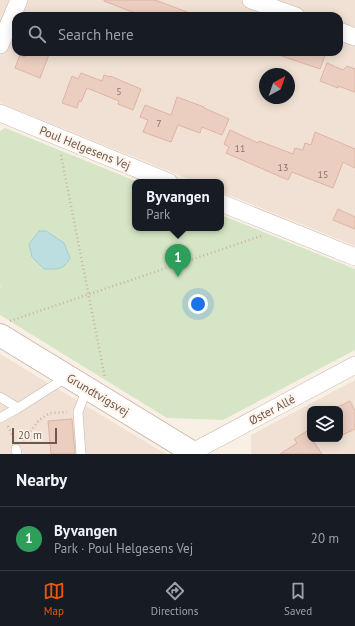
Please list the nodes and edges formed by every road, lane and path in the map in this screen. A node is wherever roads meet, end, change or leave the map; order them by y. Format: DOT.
graph roads {
  1 [pos="251,0"];
  2 [pos="15,2"];
  3 [pos="285,12"];
  4 [pos="343,33"];
  5 [pos="355,37"];
  6 [pos="0,45"];
  7 [pos="0,113"];
  8 [pos="58,137"];
  9 [pos="162,179"];
  10 [pos="224,204"];
  11 [pos="283,228"];
  12 [pos="355,257"];
  13 [pos="89,294"];
  14 [pos="2,329"];
  15 [pos="355,365"];
  16 [pos="68,377"];
  17 [pos="87,388"];
  18 [pos="0,397"];
  19 [pos="110,402"];
  20 [pos="18,408"];
  21 [pos="78,412"];
  22 [pos="1,417"];
  23 [pos="17,452"];
  24 [pos="192,453"];
  25 [pos="81,454"];
  1 -- 3 [label="street"];
  2 -- 6 [label="street"];
  4 -- 5 [label="street"];
  7 -- 8 [label="street, Poul Helgesens Vej"];
  8 -- 9 [label="street, Poul Helgesens Vej"];
  8 -- 13 [label="path"];
  10 -- 11 [label="street"];
  11 -- 12 [label="street"];
  11 -- 13 [label="path"];
  13 -- 14 [label="path"];
  13 -- 19 [label="path"];
  14 -- 16 [label="street, Grundtvigsvej"];
  15 -- 24 [label="street, Øster Allé"];
  16 -- 17 [label="street, Grundtvigsvej"];
  16 -- 20 [label="lane"];
  17 -- 19 [label="street, Grundtvigsvej"];
  17 -- 21 [label="lane"];
  18 -- 20 [label="lane"];
  19 -- 24 [label="street, Grundtvigsvej"];
  20 -- 22 [label="lane"];
  21 -- 23 [label="path"];
  21 -- 25 [label="lane"];
  22 -- 23 [label="path"];
}
